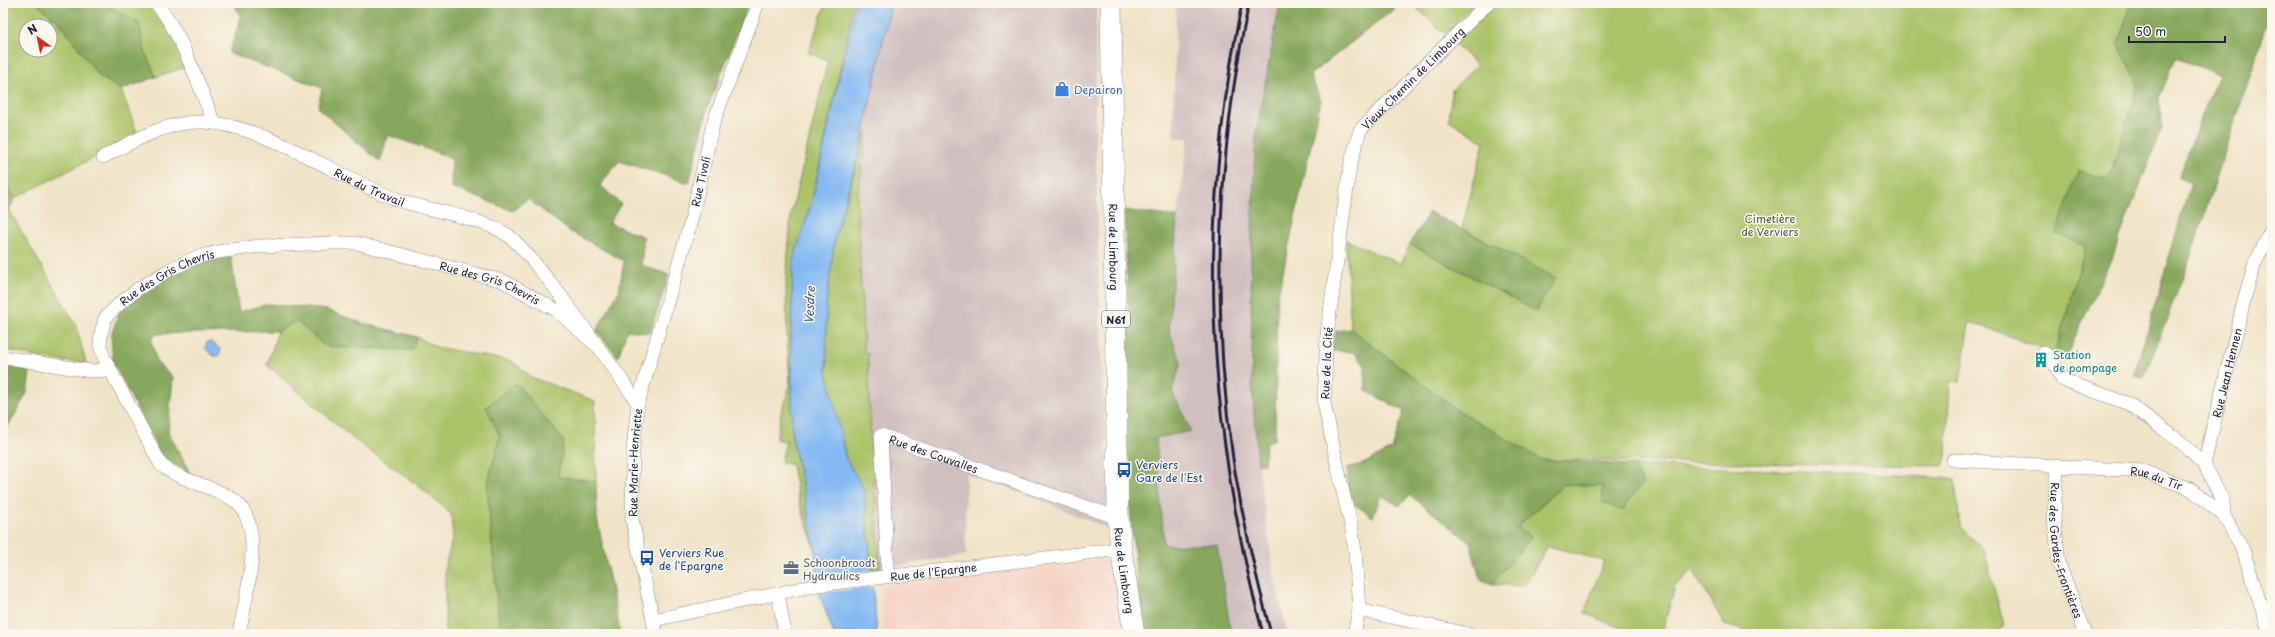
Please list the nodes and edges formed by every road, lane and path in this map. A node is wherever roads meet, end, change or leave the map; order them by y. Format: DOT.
graph roads {
  1 [pos="155,3"];
  2 [pos="758,3"];
  3 [pos="1111,3"];
  4 [pos="1488,3"];
  5 [pos="214,123"];
  6 [pos="103,157"];
  7 [pos="1352,161"];
  8 [pos="2272,229"];
  9 [pos="596,345"];
  10 [pos="2043,352"];
  11 [pos="3,357"];
  12 [pos="650,362"];
  13 [pos="109,370"];
  14 [pos="638,403"];
  15 [pos="1953,460"];
  16 [pos="2204,464"];
  17 [pos="2057,465"];
  18 [pos="2224,516"];
  19 [pos="1118,518"];
  20 [pos="1121,549"];
  21 [pos="884,576"];
  22 [pos="778,594"];
  23 [pos="1359,610"];
  24 [pos="653,620"];
  25 [pos="239,634"];
  26 [pos="656,634"];
  27 [pos="785,634"];
  28 [pos="1134,634"];
  29 [pos="1354,634"];
  30 [pos="1468,634"];
  31 [pos="2086,634"];
  32 [pos="2270,634"];
  1 -- 5 [label="street"];
  2 -- 12 [label="street, Rue Tivoli"];
  3 -- 19 [label="main road, Rue de Limbourg / N61"];
  4 -- 7 [label="street, Vieux Chemin de Limbourg"];
  5 -- 6 [label="street, Rue du Travail"];
  5 -- 9 [label="street, Rue du Travail"];
  7 -- 23 [label="street, Rue de la Cité"];
  8 -- 16 [label="street, Rue Jean Hennen"];
  9 -- 13 [label="street, Rue des Gris Chevris"];
  9 -- 14 [label="street"];
  10 -- 16 [label="street"];
  11 -- 13 [label="street"];
  12 -- 14 [label="street, Rue Marie-Henriette"];
  13 -- 25 [label="street, Rue des Gris Chevris"];
  14 -- 24 [label="street, Rue Marie-Henriette"];
  15 -- 17 [label="street, Rue du Tir"];
  16 -- 18 [label="street"];
  17 -- 18 [label="street, Rue du Tir"];
  17 -- 31 [label="street, Rue des Gardes-Frontières"];
  18 -- 32 [label="street, Rue du Tir"];
  19 -- 20 [label="main road, Rue de Limbourg / N61"];
  19 -- 21 [label="street, Rue des Couvalles"];
  20 -- 21 [label="street, Rue de l'Epargne"];
  20 -- 28 [label="main road, Rue de Limbourg / N61"];
  21 -- 22 [label="street, Rue de l'Epargne"];
  22 -- 24 [label="street, Rue de l'Epargne"];
  22 -- 27 [label="street"];
  23 -- 29 [label="street, Rue de la Cité"];
  23 -- 30 [label="street"];
  24 -- 26 [label="street, Rue Marie-Henriette"];
}
